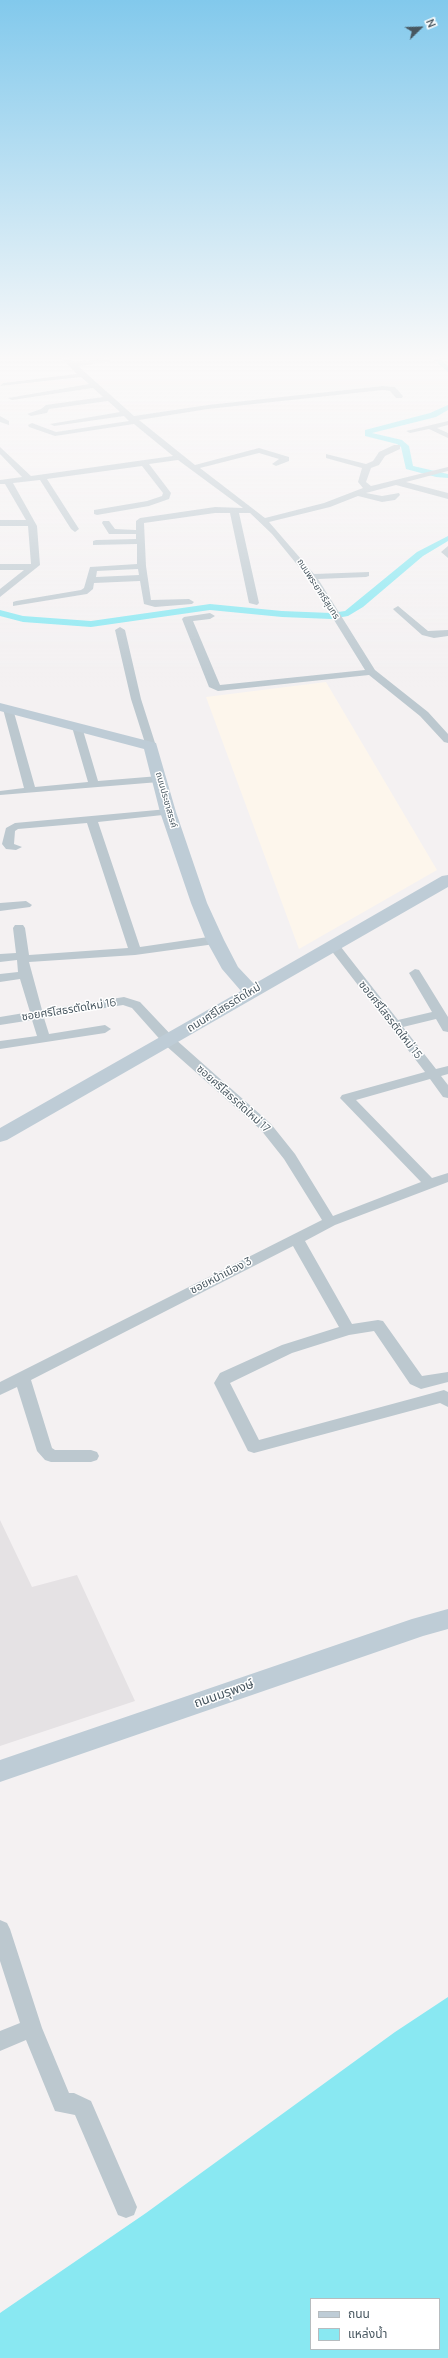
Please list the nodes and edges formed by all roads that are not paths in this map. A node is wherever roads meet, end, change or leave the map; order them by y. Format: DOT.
graph roads {
  1 [pos="18,468"];
  2 [pos="107,468"];
  3 [pos="148,468"];
  4 [pos="196,468"];
  5 [pos="367,468"];
  6 [pos="445,469"];
  7 [pos="42,477"];
  8 [pos="29,479"];
  9 [pos="4,482"];
  10 [pos="394,482"];
  11 [pos="369,489"];
  12 [pos="356,493"];
  13 [pos="396,495"];
  14 [pos="448,496"];
  15 [pos="252,511"];
  16 [pos="97,512"];
  17 [pos="234,512"];
  18 [pos="263,521"];
  19 [pos="0,523"];
  20 [pos="32,523"];
  21 [pos="106,523"];
  22 [pos="75,529"];
  23 [pos="140,536"];
  24 [pos="96,543"];
  25 [pos="448,549"];
  26 [pos="448,555"];
  27 [pos="142,566"];
  28 [pos="0,567"];
  29 [pos="33,568"];
  30 [pos="366,574"];
  31 [pos="312,577"];
  32 [pos="143,578"];
  33 [pos="89,580"];
  34 [pos="68,592"];
  35 [pos="0,594"];
  36 [pos="189,602"];
  37 [pos="254,603"];
  38 [pos="16,604"];
  39 [pos="78,604"];
  40 [pos="398,609"];
  41 [pos="210,616"];
  42 [pos="120,630"];
  43 [pos="448,633"];
  44 [pos="370,672"];
  45 [pos="4,708"];
  46 [pos="77,727"];
  47 [pos="448,740"];
  48 [pos="152,746"];
  49 [pos="159,779"];
  50 [pos="94,785"];
  51 [pos="30,790"];
  52 [pos="4,793"];
  53 [pos="168,812"];
  54 [pos="91,818"];
  55 [pos="16,847"];
  56 [pos="448,880"];
  57 [pos="26,905"];
  58 [pos="0,907"];
  59 [pos="20,928"];
  60 [pos="215,940"];
  61 [pos="333,945"];
  62 [pos="136,951"];
  63 [pos="22,957"];
  64 [pos="0,958"];
  65 [pos="415,973"];
  66 [pos="25,975"];
  67 [pos="0,978"];
  68 [pos="251,991"];
  69 [pos="440,1014"];
  70 [pos="36,1015"];
  71 [pos="0,1020"];
  72 [pos="394,1025"];
  73 [pos="448,1028"];
  74 [pos="105,1029"];
  75 [pos="44,1039"];
  76 [pos="169,1041"];
  77 [pos="0,1045"];
  78 [pos="448,1070"];
  79 [pos="433,1074"];
  80 [pos="448,1094"];
  81 [pos="0,1136"];
  82 [pos="448,1177"];
  83 [pos="429,1183"];
  84 [pos="330,1222"];
  85 [pos="296,1238"];
  86 [pos="348,1330"];
  87 [pos="22,1378"];
  88 [pos="448,1378"];
  89 [pos="432,1379"];
  90 [pos="0,1389"];
  91 [pos="446,1398"];
  92 [pos="91,1456"];
  93 [pos="448,1619"];
  94 [pos="0,1771"];
  95 [pos="1,1938"];
  96 [pos="32,2028"];
  97 [pos="0,2041"];
  98 [pos="126,2207"];
  1 -- 8 [label="street"];
  2 -- 7 [label="street"];
  3 -- 16 [label="street"];
  4 -- 15 [label="street, ถนนพระยาศรีสุนทร"];
  5 -- 11 [label="street"];
  6 -- 10 [label="street"];
  7 -- 8 [label="street"];
  7 -- 22 [label="street"];
  8 -- 9 [label="street"];
  9 -- 20 [label="street"];
  10 -- 11 [label="street"];
  10 -- 14 [label="street"];
  11 -- 12 [label="street"];
  12 -- 13 [label="street"];
  12 -- 18 [label="street"];
  15 -- 17 [label="street"];
  15 -- 18 [label="street, ถนนพระยาศรีสุนทร"];
  17 -- 23 [label="street"];
  17 -- 37 [label="street"];
  18 -- 31 [label="street, ถนนพระยาศรีสุนทร"];
  19 -- 20 [label="street"];
  20 -- 29 [label="street"];
  21 -- 23 [label="street"];
  23 -- 24 [label="street"];
  23 -- 27 [label="street"];
  25 -- 26 [label="street"];
  27 -- 32 [label="street"];
  27 -- 33 [label="street"];
  28 -- 29 [label="street"];
  29 -- 35 [label="street"];
  30 -- 31 [label="street"];
  31 -- 44 [label="street, ถนนพระยาศรีสุนทร"];
  32 -- 33 [label="street"];
  32 -- 36 [label="street"];
  33 -- 34 [label="street"];
  34 -- 38 [label="street"];
  34 -- 39 [label="street"];
  40 -- 43 [label="street"];
  41 -- 44 [label="street"];
  42 -- 48 [label="street"];
  44 -- 47 [label="street, ถนนพระยาศรีสุนทร"];
  45 -- 46 [label="street"];
  45 -- 51 [label="street"];
  46 -- 48 [label="street"];
  46 -- 50 [label="street"];
  48 -- 49 [label="street, ถนนประชาสรรค์"];
  49 -- 50 [label="street"];
  49 -- 53 [label="street, ถนนประชาสรรค์"];
  50 -- 51 [label="street"];
  51 -- 52 [label="street"];
  53 -- 54 [label="street"];
  53 -- 60 [label="street, ถนนประชาสรรค์"];
  54 -- 55 [label="street"];
  54 -- 62 [label="street"];
  56 -- 61 [label="street, ถนนศรีโสธรตัดใหม่"];
  57 -- 58 [label="street"];
  59 -- 63 [label="street"];
  60 -- 62 [label="street"];
  60 -- 68 [label="street, ถนนประชาสรรค์"];
  61 -- 68 [label="street, ถนนศรีโสธรตัดใหม่"];
  61 -- 72 [label="street, ซอยศรีโสธรตัดใหม่ 15"];
  62 -- 63 [label="street"];
  63 -- 64 [label="street"];
  63 -- 66 [label="street"];
  65 -- 69 [label="street"];
  66 -- 67 [label="street"];
  66 -- 70 [label="street"];
  68 -- 76 [label="street, ถนนศรีโสธรตัดใหม่"];
  69 -- 72 [label="street"];
  69 -- 73 [label="street"];
  70 -- 71 [label="street, ซอยศรีโสธรตัดใหม่ 16"];
  70 -- 75 [label="street"];
  70 -- 76 [label="street, ซอยศรีโสธรตัดใหม่ 16"];
  72 -- 79 [label="street, ซอยศรีโสธรตัดใหม่ 15"];
  74 -- 75 [label="street"];
  75 -- 77 [label="street"];
  76 -- 81 [label="street, ถนนศรีโสธรตัดใหม่"];
  76 -- 84 [label="street, ซอยศรีโสธรตัดใหม่ 17"];
  78 -- 79 [label="street"];
  79 -- 80 [label="street, ซอยศรีโสธรตัดใหม่ 15"];
  79 -- 83 [label="street"];
  82 -- 83 [label="street, ซอยหน้าเมือง 3"];
  83 -- 84 [label="street, ซอยหน้าเมือง 3"];
  84 -- 85 [label="street, ซอยหน้าเมือง 3"];
  85 -- 86 [label="street"];
  85 -- 87 [label="street, ซอยหน้าเมือง 3"];
  86 -- 89 [label="street"];
  86 -- 91 [label="street"];
  87 -- 90 [label="street, ซอยหน้าเมือง 3"];
  87 -- 92 [label="street"];
  88 -- 89 [label="street"];
  89 -- 91 [label="street"];
  93 -- 94 [label="street, ถนนมรุพงษ์"];
  95 -- 96 [label="street"];
  96 -- 97 [label="street"];
  96 -- 98 [label="street"];
}
